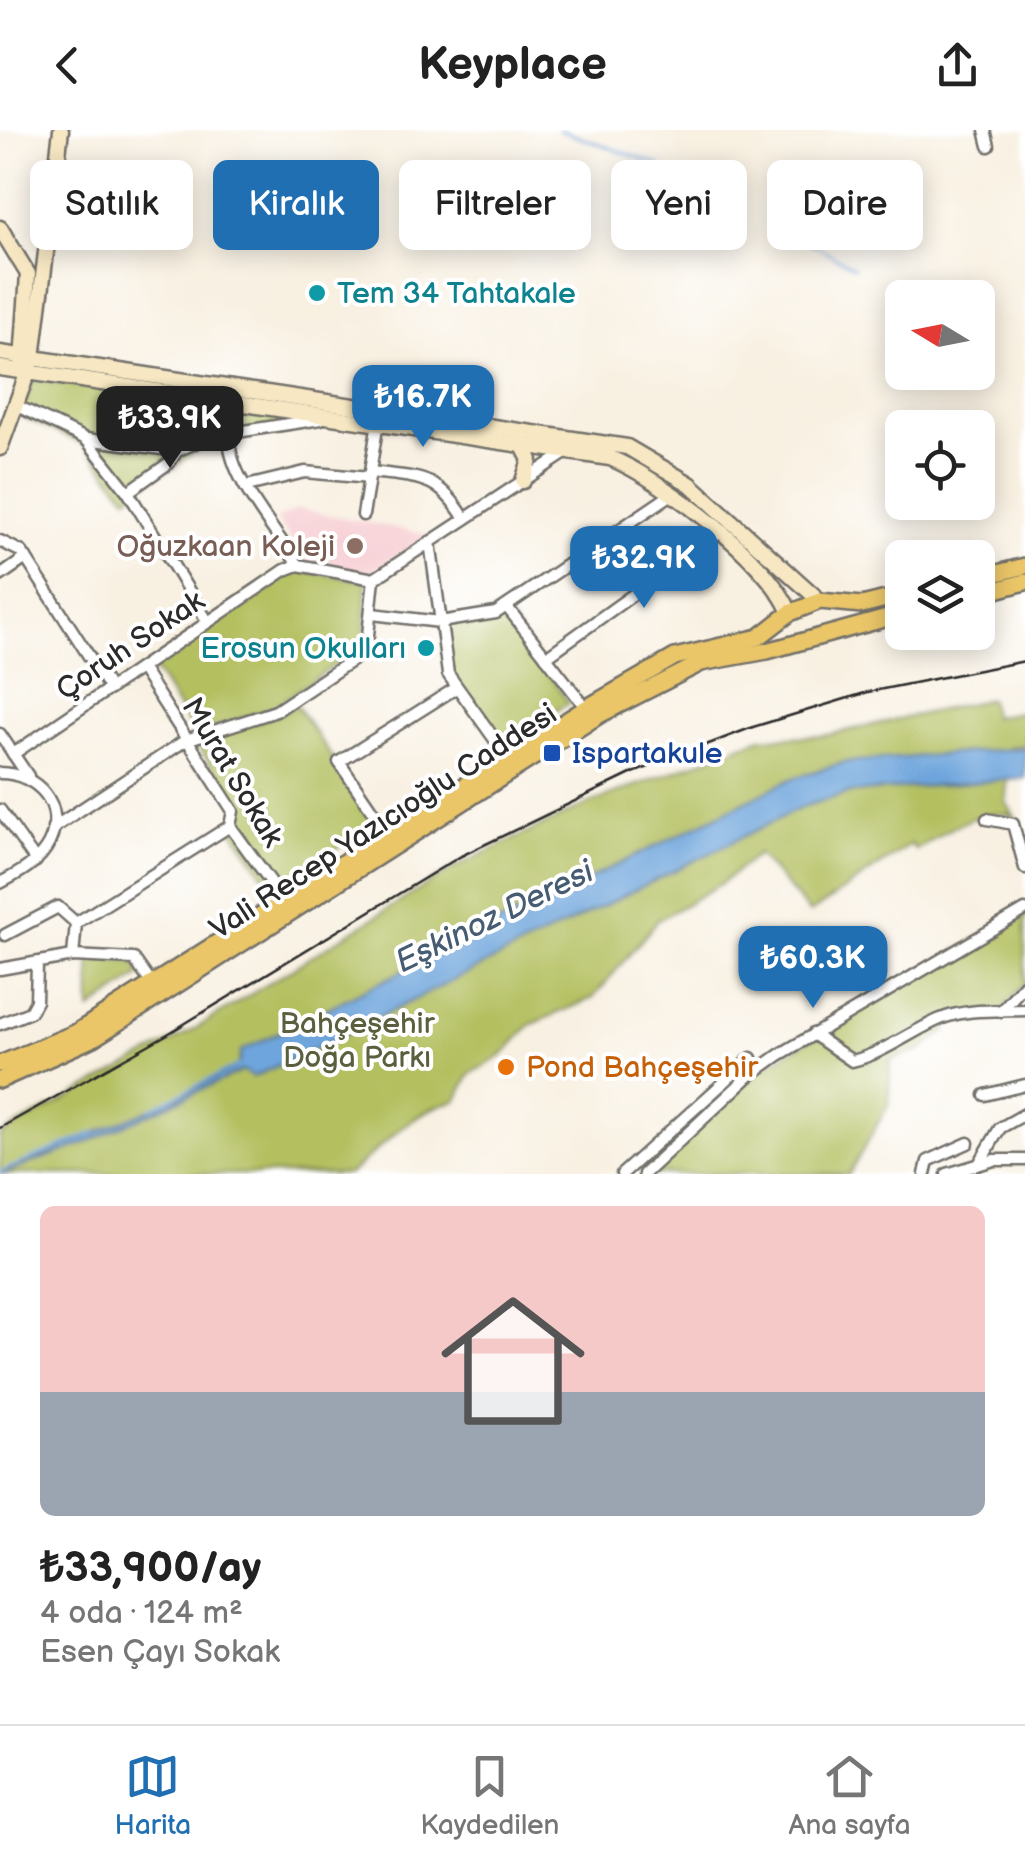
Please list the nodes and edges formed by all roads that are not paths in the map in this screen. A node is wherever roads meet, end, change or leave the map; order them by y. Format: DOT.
graph roads {
  1 [pos="61,130"];
  2 [pos="985,130"];
  3 [pos="988,146"];
  4 [pos="0,228"];
  5 [pos="32,312"];
  6 [pos="0,351"];
  7 [pos="26,362"];
  8 [pos="61,362"];
  9 [pos="0,368"];
  10 [pos="15,405"];
  11 [pos="335,416"];
  12 [pos="378,422"];
  13 [pos="230,435"];
  14 [pos="588,438"];
  15 [pos="86,439"];
  16 [pos="521,442"];
  17 [pos="0,448"];
  18 [pos="569,451"];
  19 [pos="177,452"];
  20 [pos="369,475"];
  21 [pos="523,481"];
  22 [pos="247,486"];
  23 [pos="128,492"];
  24 [pos="672,494"];
  25 [pos="363,515"];
  26 [pos="465,519"];
  27 [pos="719,533"];
  28 [pos="0,541"];
  29 [pos="430,542"];
  30 [pos="26,558"];
  31 [pos="298,565"];
  32 [pos="1025,566"];
  33 [pos="995,574"];
  34 [pos="0,576"];
  35 [pos="374,579"];
  36 [pos="1025,582"];
  37 [pos="995,590"];
  38 [pos="885,599"];
  39 [pos="828,602"];
  40 [pos="507,607"];
  41 [pos="790,613"];
  42 [pos="372,614"];
  43 [pos="885,618"];
  44 [pos="208,622"];
  45 [pos="440,622"];
  46 [pos="846,628"];
  47 [pos="806,638"];
  48 [pos="546,657"];
  49 [pos="141,668"];
  50 [pos="110,688"];
  51 [pos="456,688"];
  52 [pos="586,708"];
  53 [pos="0,734"];
  54 [pos="186,740"];
  55 [pos="13,754"];
  56 [pos="508,758"];
  57 [pos="0,773"];
  58 [pos="28,776"];
  59 [pos="0,810"];
  60 [pos="988,819"];
  61 [pos="230,826"];
  62 [pos="53,828"];
  63 [pos="388,834"];
  64 [pos="36,860"];
  65 [pos="1025,868"];
  66 [pos="0,884"];
  67 [pos="284,900"];
  68 [pos="1025,910"];
  69 [pos="76,922"];
  70 [pos="6,935"];
  71 [pos="73,956"];
  72 [pos="37,964"];
  73 [pos="0,969"];
  74 [pos="151,982"];
  75 [pos="1025,984"];
  76 [pos="1002,1010"];
  77 [pos="1025,1010"];
  78 [pos="0,1024"];
  79 [pos="813,1034"];
  80 [pos="750,1058"];
  81 [pos="0,1064"];
  82 [pos="0,1080"];
  83 [pos="1025,1085"];
  84 [pos="985,1095"];
  85 [pos="1025,1114"];
  86 [pos="968,1143"];
  87 [pos="1025,1160"];
  88 [pos="979,1164"];
  89 [pos="622,1174"];
  90 [pos="644,1174"];
  91 [pos="925,1174"];
  92 [pos="946,1174"];
  1 -- 5 [label="main road"];
  2 -- 3 [label="street"];
  4 -- 5 [label="main road"];
  5 -- 6 [label="main road"];
  5 -- 7 [label="main road"];
  5 -- 8 [label="main road"];
  6 -- 7 [label="main road"];
  7 -- 8 [label="main road"];
  7 -- 9 [label="main road"];
  7 -- 10 [label="main road"];
  7 -- 11 [label="main road"];
  8 -- 14 [label="main road"];
  10 -- 15 [label="street"];
  10 -- 17 [label="main road"];
  11 -- 12 [label="main road"];
  11 -- 13 [label="street"];
  12 -- 16 [label="main road"];
  12 -- 20 [label="street"];
  13 -- 19 [label="street"];
  13 -- 22 [label="street"];
  14 -- 18 [label="street"];
  14 -- 39 [label="main road"];
  15 -- 19 [label="street"];
  15 -- 23 [label="street"];
  16 -- 18 [label="main road"];
  16 -- 21 [label="main road"];
  18 -- 21 [label="street"];
  18 -- 24 [label="main road"];
  19 -- 23 [label="street"];
  20 -- 22 [label="street"];
  20 -- 25 [label="street"];
  20 -- 26 [label="street"];
  21 -- 26 [label="street"];
  22 -- 31 [label="street"];
  23 -- 44 [label="street"];
  24 -- 27 [label="main road"];
  24 -- 40 [label="street"];
  26 -- 29 [label="street"];
  27 -- 41 [label="main road"];
  27 -- 48 [label="street"];
  28 -- 30 [label="street"];
  29 -- 35 [label="street"];
  29 -- 45 [label="street"];
  30 -- 34 [label="street"];
  30 -- 50 [label="street"];
  31 -- 35 [label="street"];
  31 -- 44 [label="street, Çoruh Sokak"];
  32 -- 33 [label="main road"];
  35 -- 42 [label="street"];
  36 -- 37 [label="main road"];
  38 -- 39 [label="main road"];
  39 -- 41 [label="main road, Vali Recep Yazıcıoğlu Caddesi"];
  39 -- 46 [label="main road"];
  40 -- 45 [label="street"];
  40 -- 48 [label="street"];
  41 -- 47 [label="main road"];
  41 -- 52 [label="main road, Vali Recep Yazıcıoğlu Caddesi"];
  42 -- 45 [label="street"];
  42 -- 54 [label="street"];
  43 -- 46 [label="main road"];
  44 -- 49 [label="street, Çoruh Sokak"];
  45 -- 51 [label="street"];
  46 -- 47 [label="main road, Vali Recep Yazıcıoğlu Caddesi"];
  47 -- 82 [label="main road, Vali Recep Yazıcıoğlu Caddesi"];
  48 -- 52 [label="street"];
  49 -- 50 [label="street, Çoruh Sokak"];
  49 -- 54 [label="street, Murat Sokak"];
  50 -- 55 [label="street, Çoruh Sokak"];
  51 -- 56 [label="street"];
  51 -- 63 [label="street"];
  52 -- 56 [label="main road, Vali Recep Yazıcıoğlu Caddesi"];
  53 -- 55 [label="street"];
  54 -- 61 [label="street, Murat Sokak"];
  54 -- 62 [label="street"];
  55 -- 58 [label="street"];
  56 -- 63 [label="main road, Vali Recep Yazıcıoğlu Caddesi"];
  57 -- 58 [label="street"];
  58 -- 62 [label="street"];
  59 -- 64 [label="street"];
  60 -- 65 [label="street"];
  61 -- 67 [label="street, Murat Sokak"];
  61 -- 69 [label="street"];
  62 -- 64 [label="street"];
  63 -- 67 [label="main road, Vali Recep Yazıcıoğlu Caddesi"];
  64 -- 66 [label="street"];
  67 -- 74 [label="main road, Vali Recep Yazıcıoğlu Caddesi"];
  68 -- 79 [label="street"];
  69 -- 70 [label="street"];
  69 -- 71 [label="street"];
  71 -- 72 [label="street"];
  71 -- 74 [label="street"];
  72 -- 73 [label="street"];
  72 -- 78 [label="street"];
  74 -- 81 [label="main road, Vali Recep Yazıcıoğlu Caddesi"];
  75 -- 76 [label="street"];
  76 -- 77 [label="street"];
  76 -- 79 [label="street"];
  79 -- 90 [label="street"];
  80 -- 89 [label="street"];
  83 -- 84 [label="street"];
  85 -- 88 [label="street"];
  86 -- 91 [label="street"];
  87 -- 88 [label="street"];
  88 -- 92 [label="street"];
}
